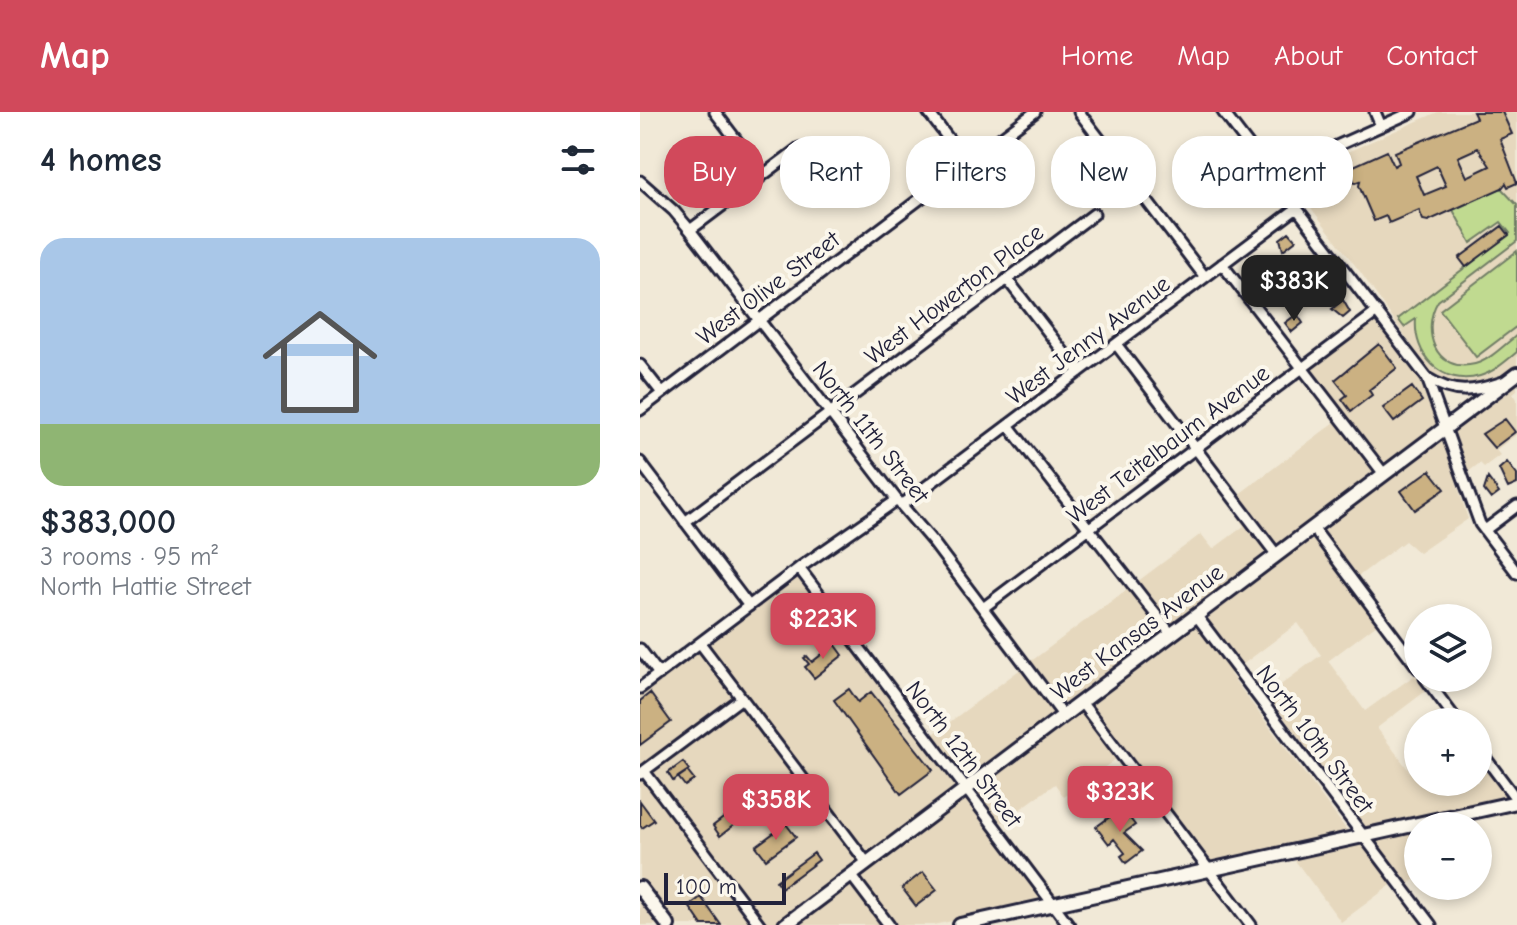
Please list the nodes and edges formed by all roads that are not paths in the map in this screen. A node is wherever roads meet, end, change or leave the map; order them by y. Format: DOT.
graph roads {
  1 [pos="715,112"];
  2 [pos="928,112"];
  3 [pos="1035,112"];
  4 [pos="1079,112"];
  5 [pos="1223,112"];
  6 [pos="1375,112"];
  7 [pos="1412,112"];
  8 [pos="1381,126"];
  9 [pos="733,136"];
  10 [pos="946,136"];
  11 [pos="1003,136"];
  12 [pos="1242,136"];
  13 [pos="1353,139"];
  14 [pos="640,181"];
  15 [pos="719,208"];
  16 [pos="908,208"];
  17 [pos="1297,208"];
  18 [pos="1094,214"];
  19 [pos="690,230"];
  20 [pos="1222,264"];
  21 [pos="1205,277"];
  22 [pos="1007,279"];
  23 [pos="1377,312"];
  24 [pos="759,321"];
  25 [pos="1116,344"];
  26 [pos="640,365"];
  27 [pos="1302,368"];
  28 [pos="1079,372"];
  29 [pos="1513,377"];
  30 [pos="1427,378"];
  31 [pos="662,393"];
  32 [pos="640,410"];
  33 [pos="830,413"];
  34 [pos="1008,425"];
  35 [pos="1446,428"];
  36 [pos="1196,448"];
  37 [pos="640,462"];
  38 [pos="1384,474"];
  39 [pos="900,502"];
  40 [pos="1517,506"];
  41 [pos="685,522"];
  42 [pos="1313,528"];
  43 [pos="1088,529"];
  44 [pos="1485,530"];
  45 [pos="1276,554"];
  46 [pos="799,568"];
  47 [pos="1517,573"];
  48 [pos="749,606"];
  49 [pos="983,608"];
  50 [pos="1196,615"];
  51 [pos="1171,634"];
  52 [pos="700,643"];
  53 [pos="640,649"];
  54 [pos="1404,649"];
  55 [pos="659,674"];
  56 [pos="640,688"];
  57 [pos="742,698"];
  58 [pos="1081,702"];
  59 [pos="1063,715"];
  60 [pos="1492,767"];
  61 [pos="642,773"];
  62 [pos="965,789"];
  63 [pos="1517,801"];
  64 [pos="1363,835"];
  65 [pos="867,863"];
  66 [pos="1208,869"];
  67 [pos="851,875"];
  68 [pos="640,888"];
  69 [pos="1053,904"];
  70 [pos="668,925"];
  71 [pos="760,925"];
  72 [pos="785,925"];
  73 [pos="889,925"];
  74 [pos="960,925"];
  75 [pos="1069,925"];
  76 [pos="1251,925"];
  77 [pos="1431,925"];
  1 -- 9 [label="street"];
  2 -- 10 [label="street"];
  3 -- 11 [label="street, West Olive Street"];
  4 -- 21 [label="street"];
  5 -- 12 [label="street"];
  6 -- 8 [label="street"];
  7 -- 8 [label="street"];
  8 -- 13 [label="street"];
  14 -- 19 [label="street, North 11th Street"];
  15 -- 19 [label="street"];
  16 -- 24 [label="street, West Olive Street"];
  17 -- 20 [label="street, West Jenny Avenue"];
  17 -- 23 [label="street"];
  18 -- 22 [label="street, West Howerton Place"];
  19 -- 24 [label="street, North 11th Street"];
  20 -- 21 [label="street, West Jenny Avenue"];
  20 -- 27 [label="street"];
  21 -- 25 [label="street, West Jenny Avenue"];
  22 -- 28 [label="street"];
  22 -- 33 [label="street, West Howerton Place"];
  23 -- 27 [label="street, West Teitelbaum Avenue"];
  23 -- 30 [label="street"];
  24 -- 31 [label="street, West Olive Street"];
  24 -- 33 [label="street, North 11th Street"];
  25 -- 28 [label="street, West Jenny Avenue"];
  25 -- 36 [label="street"];
  26 -- 31 [label="street"];
  27 -- 36 [label="street, West Teitelbaum Avenue"];
  27 -- 38 [label="street"];
  28 -- 34 [label="street, West Jenny Avenue"];
  29 -- 30 [label="street"];
  29 -- 35 [label="main road, West Kansas Avenue"];
  30 -- 35 [label="street"];
  31 -- 32 [label="street, West Olive Street"];
  33 -- 39 [label="street, North 11th Street"];
  33 -- 41 [label="street, West Howerton Place"];
  34 -- 39 [label="street, West Jenny Avenue"];
  34 -- 43 [label="street"];
  35 -- 38 [label="main road, West Kansas Avenue"];
  35 -- 44 [label="street"];
  36 -- 43 [label="street, West Teitelbaum Avenue"];
  36 -- 45 [label="street"];
  37 -- 41 [label="street"];
  38 -- 42 [label="main road, West Kansas Avenue"];
  39 -- 46 [label="street, West Jenny Avenue"];
  39 -- 49 [label="street, North 11th Street"];
  40 -- 44 [label="street"];
  41 -- 48 [label="street"];
  42 -- 45 [label="main road, West Kansas Avenue"];
  42 -- 54 [label="street"];
  43 -- 49 [label="street, West Teitelbaum Avenue"];
  43 -- 51 [label="street"];
  44 -- 47 [label="street"];
  45 -- 50 [label="main road, West Kansas Avenue"];
  46 -- 48 [label="street, West Jenny Avenue"];
  46 -- 62 [label="street, North 12th Street"];
  48 -- 52 [label="street, West Jenny Avenue"];
  49 -- 59 [label="street, North 11th Street"];
  50 -- 51 [label="main road, West Kansas Avenue"];
  50 -- 64 [label="street, North 10th Street"];
  51 -- 58 [label="main road, West Kansas Avenue"];
  52 -- 55 [label="street, West Jenny Avenue"];
  52 -- 57 [label="street"];
  53 -- 55 [label="street"];
  55 -- 56 [label="street, West Jenny Avenue"];
  57 -- 61 [label="street"];
  57 -- 65 [label="street"];
  58 -- 59 [label="main road, West Kansas Avenue"];
  58 -- 66 [label="street"];
  59 -- 62 [label="main road, West Kansas Avenue"];
  60 -- 63 [label="street"];
  61 -- 71 [label="street"];
  62 -- 65 [label="main road, West Kansas Avenue"];
  62 -- 69 [label="street, North 12th Street"];
  63 -- 64 [label="main road"];
  64 -- 66 [label="main road"];
  64 -- 77 [label="street, North 10th Street"];
  65 -- 67 [label="main road, West Kansas Avenue"];
  66 -- 69 [label="main road"];
  66 -- 76 [label="street"];
  67 -- 72 [label="main road, West Kansas Avenue"];
  67 -- 73 [label="street"];
  68 -- 70 [label="main road"];
  69 -- 74 [label="main road"];
  69 -- 75 [label="street, North 12th Street"];
}
